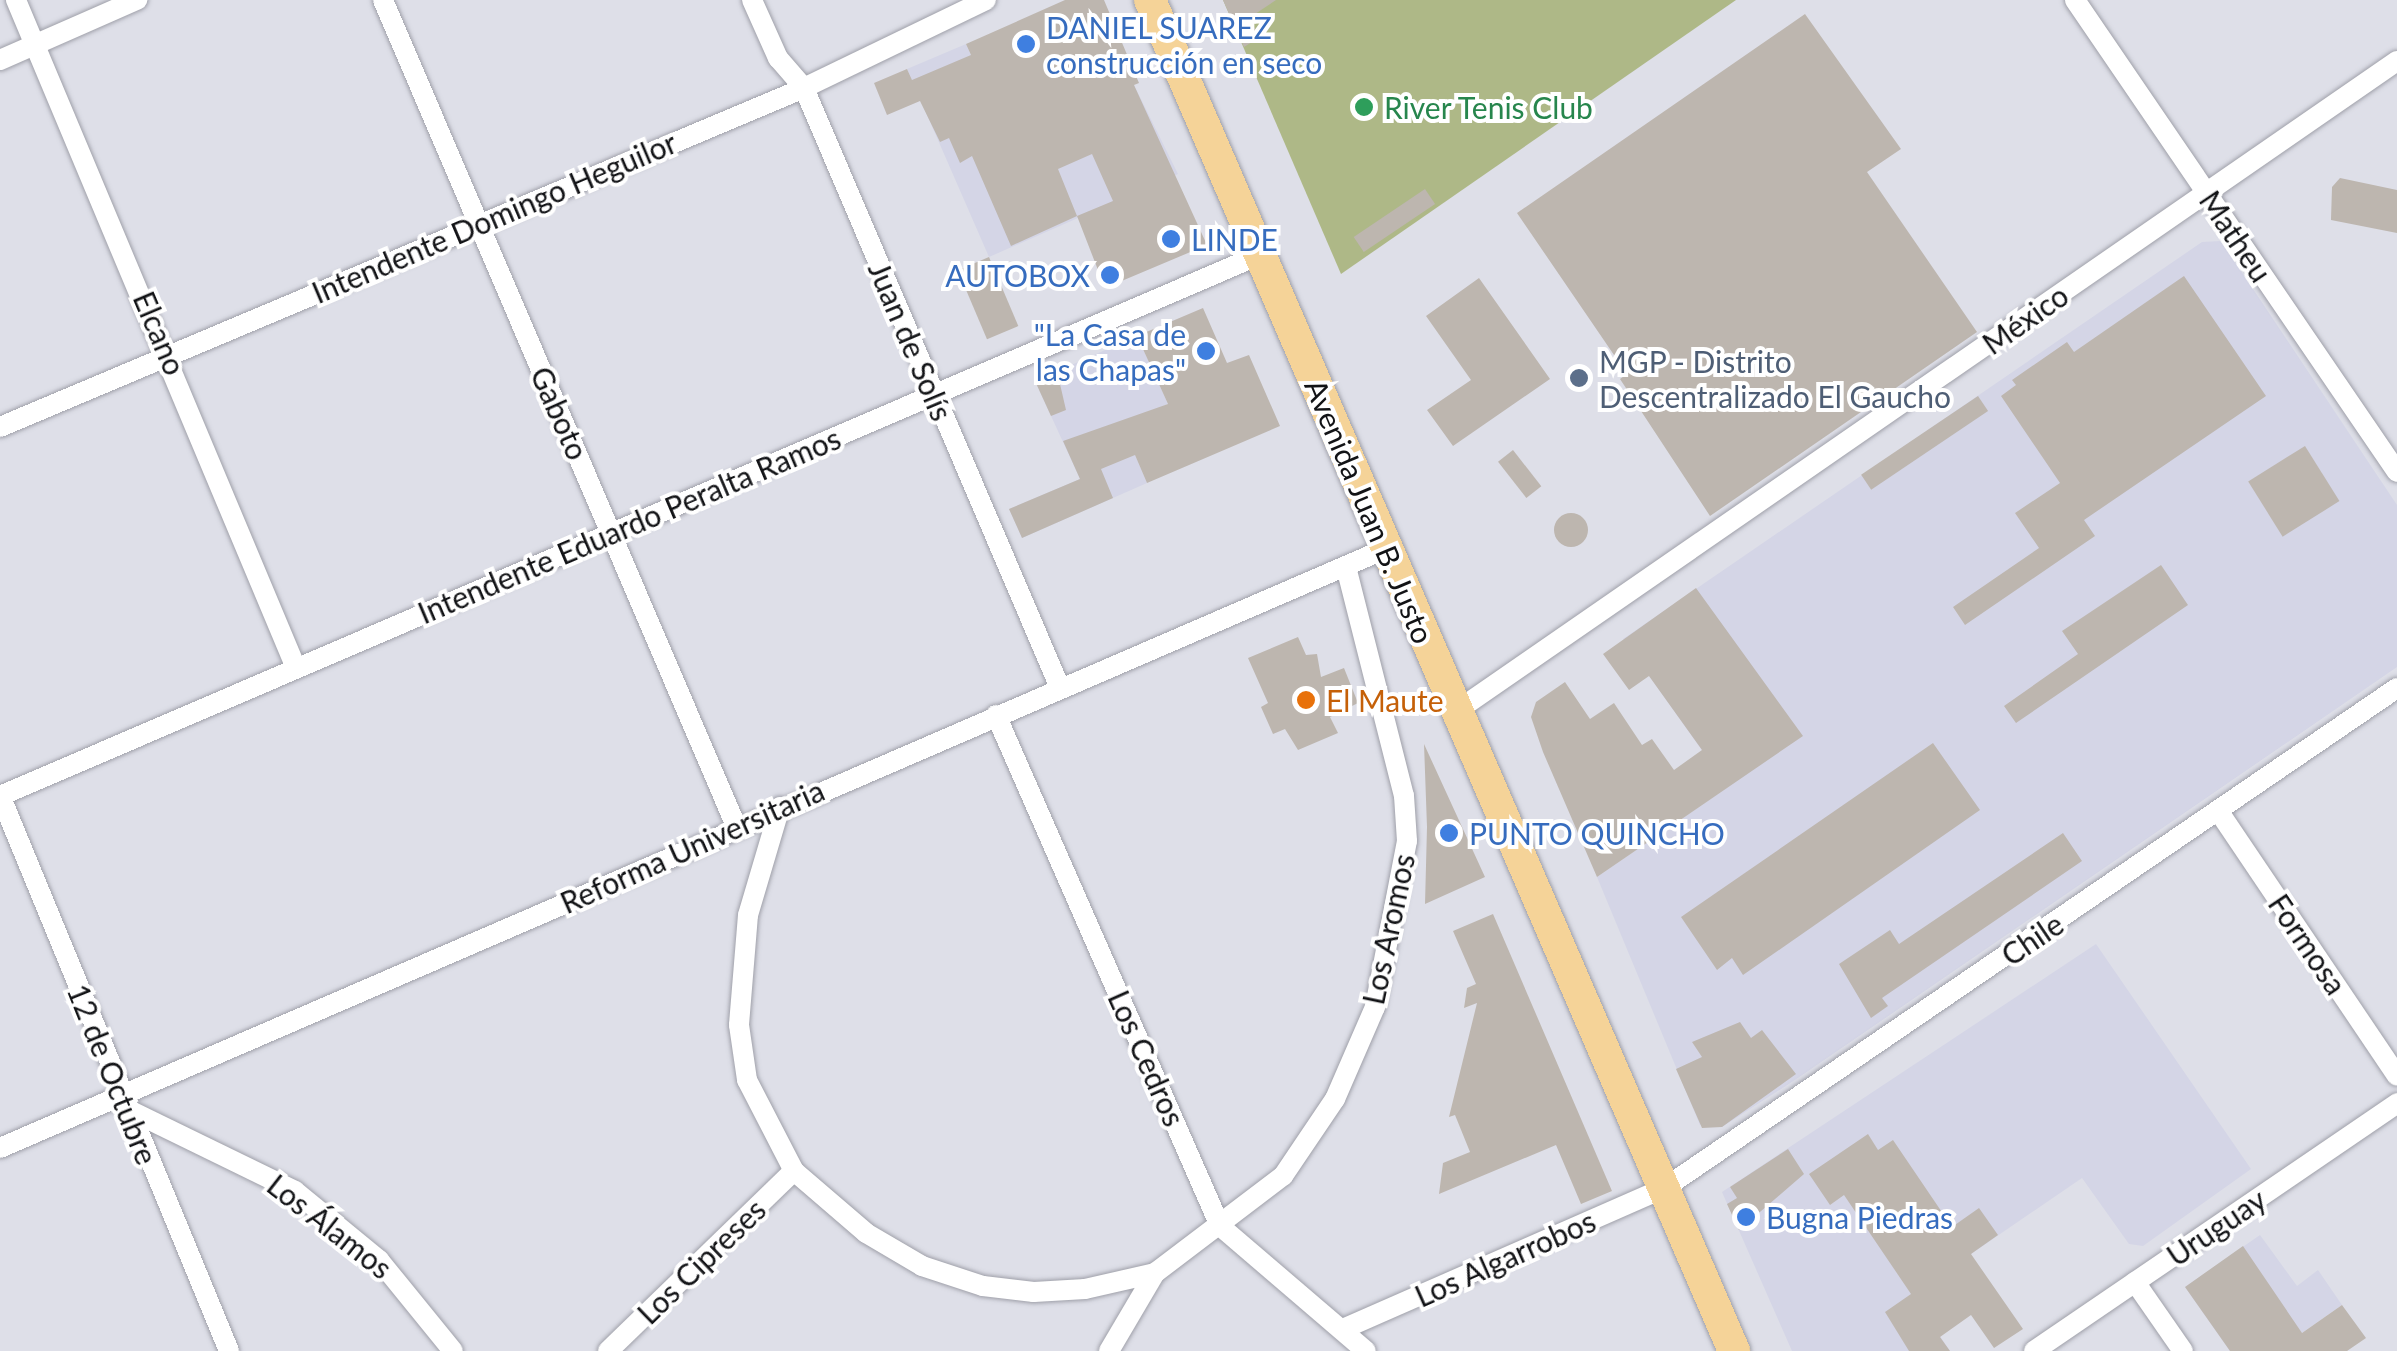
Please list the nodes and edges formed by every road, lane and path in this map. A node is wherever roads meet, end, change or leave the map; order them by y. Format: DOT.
graph roads {
  1 [pos="16,0"];
  2 [pos="137,0"];
  3 [pos="383,0"];
  4 [pos="752,0"];
  5 [pos="986,0"];
  6 [pos="1150,0"];
  7 [pos="2075,0"];
  8 [pos="36,44"];
  9 [pos="0,60"];
  10 [pos="2397,61"];
  11 [pos="804,88"];
  12 [pos="2207,193"];
  13 [pos="477,222"];
  14 [pos="1259,255"];
  15 [pos="169,354"];
  16 [pos="933,395"];
  17 [pos="0,427"];
  18 [pos="2397,472"];
  19 [pos="612,533"];
  20 [pos="1385,549"];
  21 [pos="1346,566"];
  22 [pos="296,668"];
  23 [pos="1060,688"];
  24 [pos="2397,688"];
  25 [pos="1455,712"];
  26 [pos="996,715"];
  27 [pos="0,796"];
  28 [pos="780,807"];
  29 [pos="2219,812"];
  30 [pos="736,826"];
  31 [pos="2397,1076"];
  32 [pos="123,1102"];
  33 [pos="2397,1104"];
  34 [pos="0,1148"];
  35 [pos="794,1171"];
  36 [pos="1666,1188"];
  37 [pos="1220,1226"];
  38 [pos="1155,1273"];
  39 [pos="2135,1282"];
  40 [pos="1343,1329"];
  41 [pos="230,1351"];
  42 [pos="454,1351"];
  43 [pos="608,1351"];
  44 [pos="1109,1351"];
  45 [pos="1366,1351"];
  46 [pos="1734,1351"];
  47 [pos="2034,1351"];
  48 [pos="2183,1351"];
  1 -- 8 [label="street, Elcano"];
  2 -- 8 [label="street"];
  3 -- 13 [label="street, Gaboto"];
  4 -- 11 [label="street, Juan de Solís"];
  5 -- 11 [label="street, Intendente Domingo Heguilor"];
  6 -- 14 [label="main road, Avenida Juan B. Justo"];
  7 -- 12 [label="street, Matheu"];
  8 -- 9 [label="street"];
  8 -- 15 [label="street, Elcano"];
  10 -- 12 [label="street, México"];
  11 -- 13 [label="street, Intendente Domingo Heguilor"];
  11 -- 16 [label="street, Juan de Solís"];
  12 -- 18 [label="street, Matheu"];
  12 -- 25 [label="street, México"];
  13 -- 15 [label="street, Intendente Domingo Heguilor"];
  13 -- 19 [label="street, Gaboto"];
  14 -- 16 [label="street, Intendente Eduardo Peralta Ramos"];
  14 -- 20 [label="main road, Avenida Juan B. Justo"];
  15 -- 17 [label="street, Intendente Domingo Heguilor"];
  15 -- 22 [label="street, Elcano"];
  16 -- 19 [label="street, Intendente Eduardo Peralta Ramos"];
  16 -- 23 [label="street, Juan de Solís"];
  19 -- 22 [label="street, Intendente Eduardo Peralta Ramos"];
  19 -- 30 [label="street, Gaboto"];
  20 -- 21 [label="street, Reforma Universitaria"];
  20 -- 25 [label="main road, Avenida Juan B. Justo"];
  21 -- 23 [label="street, Reforma Universitaria"];
  21 -- 37 [label="street, Los Aromos"];
  22 -- 27 [label="street, Intendente Eduardo Peralta Ramos"];
  23 -- 26 [label="street, Reforma Universitaria"];
  24 -- 29 [label="street, Chile"];
  25 -- 36 [label="main road, Avenida Juan B. Justo"];
  26 -- 28 [label="street, Reforma Universitaria"];
  26 -- 37 [label="street, Los Cedros"];
  27 -- 32 [label="street, 12 de Octubre"];
  28 -- 30 [label="street, Reforma Universitaria"];
  28 -- 35 [label="street, Los Aromos"];
  29 -- 31 [label="street, Formosa"];
  29 -- 36 [label="street, Chile"];
  30 -- 32 [label="street, Reforma Universitaria"];
  32 -- 34 [label="street, Reforma Universitaria"];
  32 -- 41 [label="street, 12 de Octubre"];
  32 -- 42 [label="street, Los Álamos"];
  33 -- 39 [label="street, Uruguay"];
  35 -- 38 [label="street, Los Aromos"];
  35 -- 43 [label="street, Los Cipreses"];
  36 -- 40 [label="street, Los Algarrobos"];
  36 -- 46 [label="main road, Avenida Juan B. Justo"];
  37 -- 38 [label="street, Los Aromos"];
  37 -- 40 [label="street, Los Cedros"];
  38 -- 44 [label="street"];
  39 -- 47 [label="street, Uruguay"];
  39 -- 48 [label="street"];
  40 -- 45 [label="street, Los Cedros"];
}
